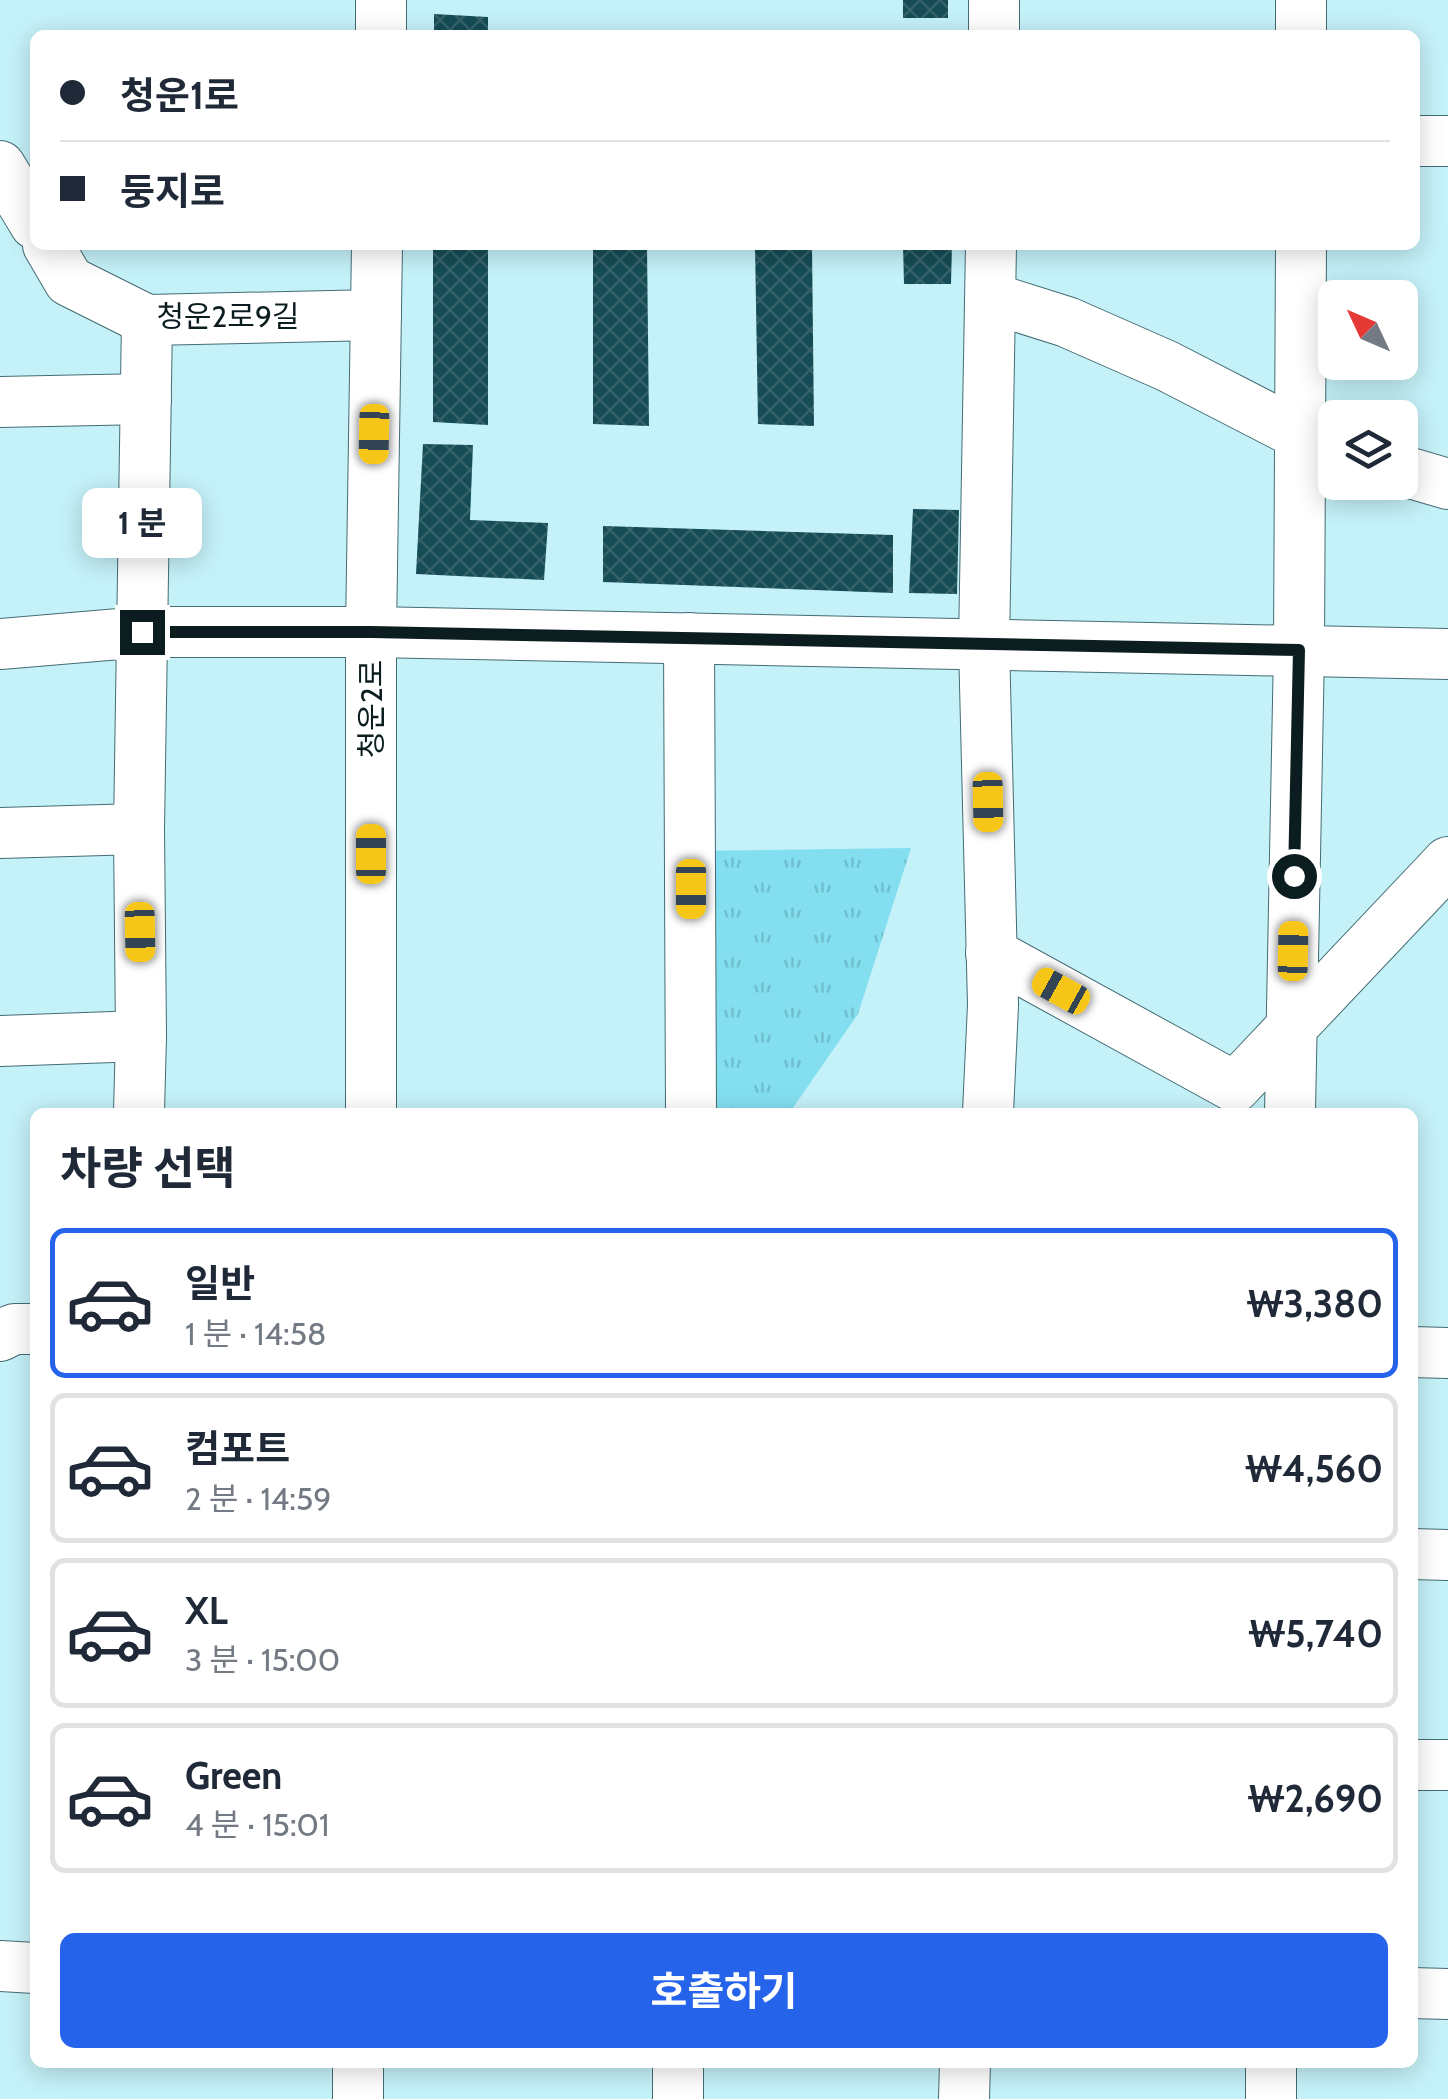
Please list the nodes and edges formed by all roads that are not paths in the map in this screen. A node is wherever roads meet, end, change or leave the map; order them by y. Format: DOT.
graph roads {
  1 [pos="382,0"];
  2 [pos="994,0"];
  3 [pos="1302,0"];
  4 [pos="381,30"];
  5 [pos="994,30"];
  6 [pos="1301,30"];
  7 [pos="1420,141"];
  8 [pos="1448,141"];
  9 [pos="0,166"];
  10 [pos="30,216"];
  11 [pos="51,250"];
  12 [pos="377,250"];
  13 [pos="992,250"];
  14 [pos="1301,250"];
  15 [pos="991,298"];
  16 [pos="376,315"];
  17 [pos="147,320"];
  18 [pos="146,399"];
  19 [pos="0,402"];
  20 [pos="1318,441"];
  21 [pos="1418,475"];
  22 [pos="1448,484"];
  23 [pos="142,632"];
  24 [pos="371,632"];
  25 [pos="689,638"];
  26 [pos="0,644"];
  27 [pos="984,644"];
  28 [pos="1299,650"];
  29 [pos="1448,654"];
  30 [pos="138,829"];
  31 [pos="0,832"];
  32 [pos="1448,862"];
  33 [pos="991,953"];
  34 [pos="1292,1026"];
  35 [pos="142,1036"];
  36 [pos="0,1040"];
  37 [pos="139,1108"];
  38 [pos="370,1108"];
  39 [pos="691,1108"];
  40 [pos="988,1108"];
  41 [pos="1290,1108"];
  42 [pos="30,1329"];
  43 [pos="0,1336"];
  44 [pos="1418,1352"];
  45 [pos="1448,1353"];
  46 [pos="1418,1554"];
  47 [pos="1448,1555"];
  48 [pos="1418,1765"];
  49 [pos="1448,1765"];
  50 [pos="0,1966"];
  51 [pos="30,1968"];
  52 [pos="1418,1993"];
  53 [pos="1448,1994"];
  54 [pos="358,2068"];
  55 [pos="678,2068"];
  56 [pos="965,2068"];
  57 [pos="358,2099"];
  58 [pos="678,2099"];
  59 [pos="964,2099"];
  1 -- 4 [label="street"];
  2 -- 5 [label="street"];
  3 -- 6 [label="street"];
  7 -- 8 [label="street"];
  9 -- 10 [label="street"];
  11 -- 17 [label="street, 청운2로9길"];
  12 -- 16 [label="street, 청운2로"];
  13 -- 15 [label="street"];
  14 -- 20 [label="street"];
  15 -- 20 [label="street"];
  15 -- 27 [label="street"];
  16 -- 17 [label="street, 청운2로9길"];
  16 -- 24 [label="street, 청운2로"];
  17 -- 18 [label="street"];
  18 -- 19 [label="street"];
  18 -- 23 [label="street"];
  20 -- 28 [label="street"];
  21 -- 22 [label="street"];
  23 -- 24 [label="street"];
  23 -- 26 [label="street"];
  23 -- 30 [label="street"];
  24 -- 25 [label="street"];
  24 -- 38 [label="street, 청운2로"];
  25 -- 27 [label="street"];
  25 -- 39 [label="street"];
  27 -- 28 [label="street"];
  27 -- 33 [label="street"];
  28 -- 29 [label="street"];
  28 -- 34 [label="street"];
  30 -- 31 [label="street"];
  30 -- 35 [label="street"];
  32 -- 34 [label="street"];
  33 -- 34 [label="street"];
  33 -- 40 [label="street"];
  34 -- 41 [label="street"];
  35 -- 36 [label="street"];
  35 -- 37 [label="street"];
  42 -- 43 [label="street"];
  44 -- 45 [label="street"];
  46 -- 47 [label="street"];
  48 -- 49 [label="street"];
  50 -- 51 [label="street"];
  52 -- 53 [label="street"];
  54 -- 57 [label="street"];
  55 -- 58 [label="street"];
  56 -- 59 [label="street"];
}
